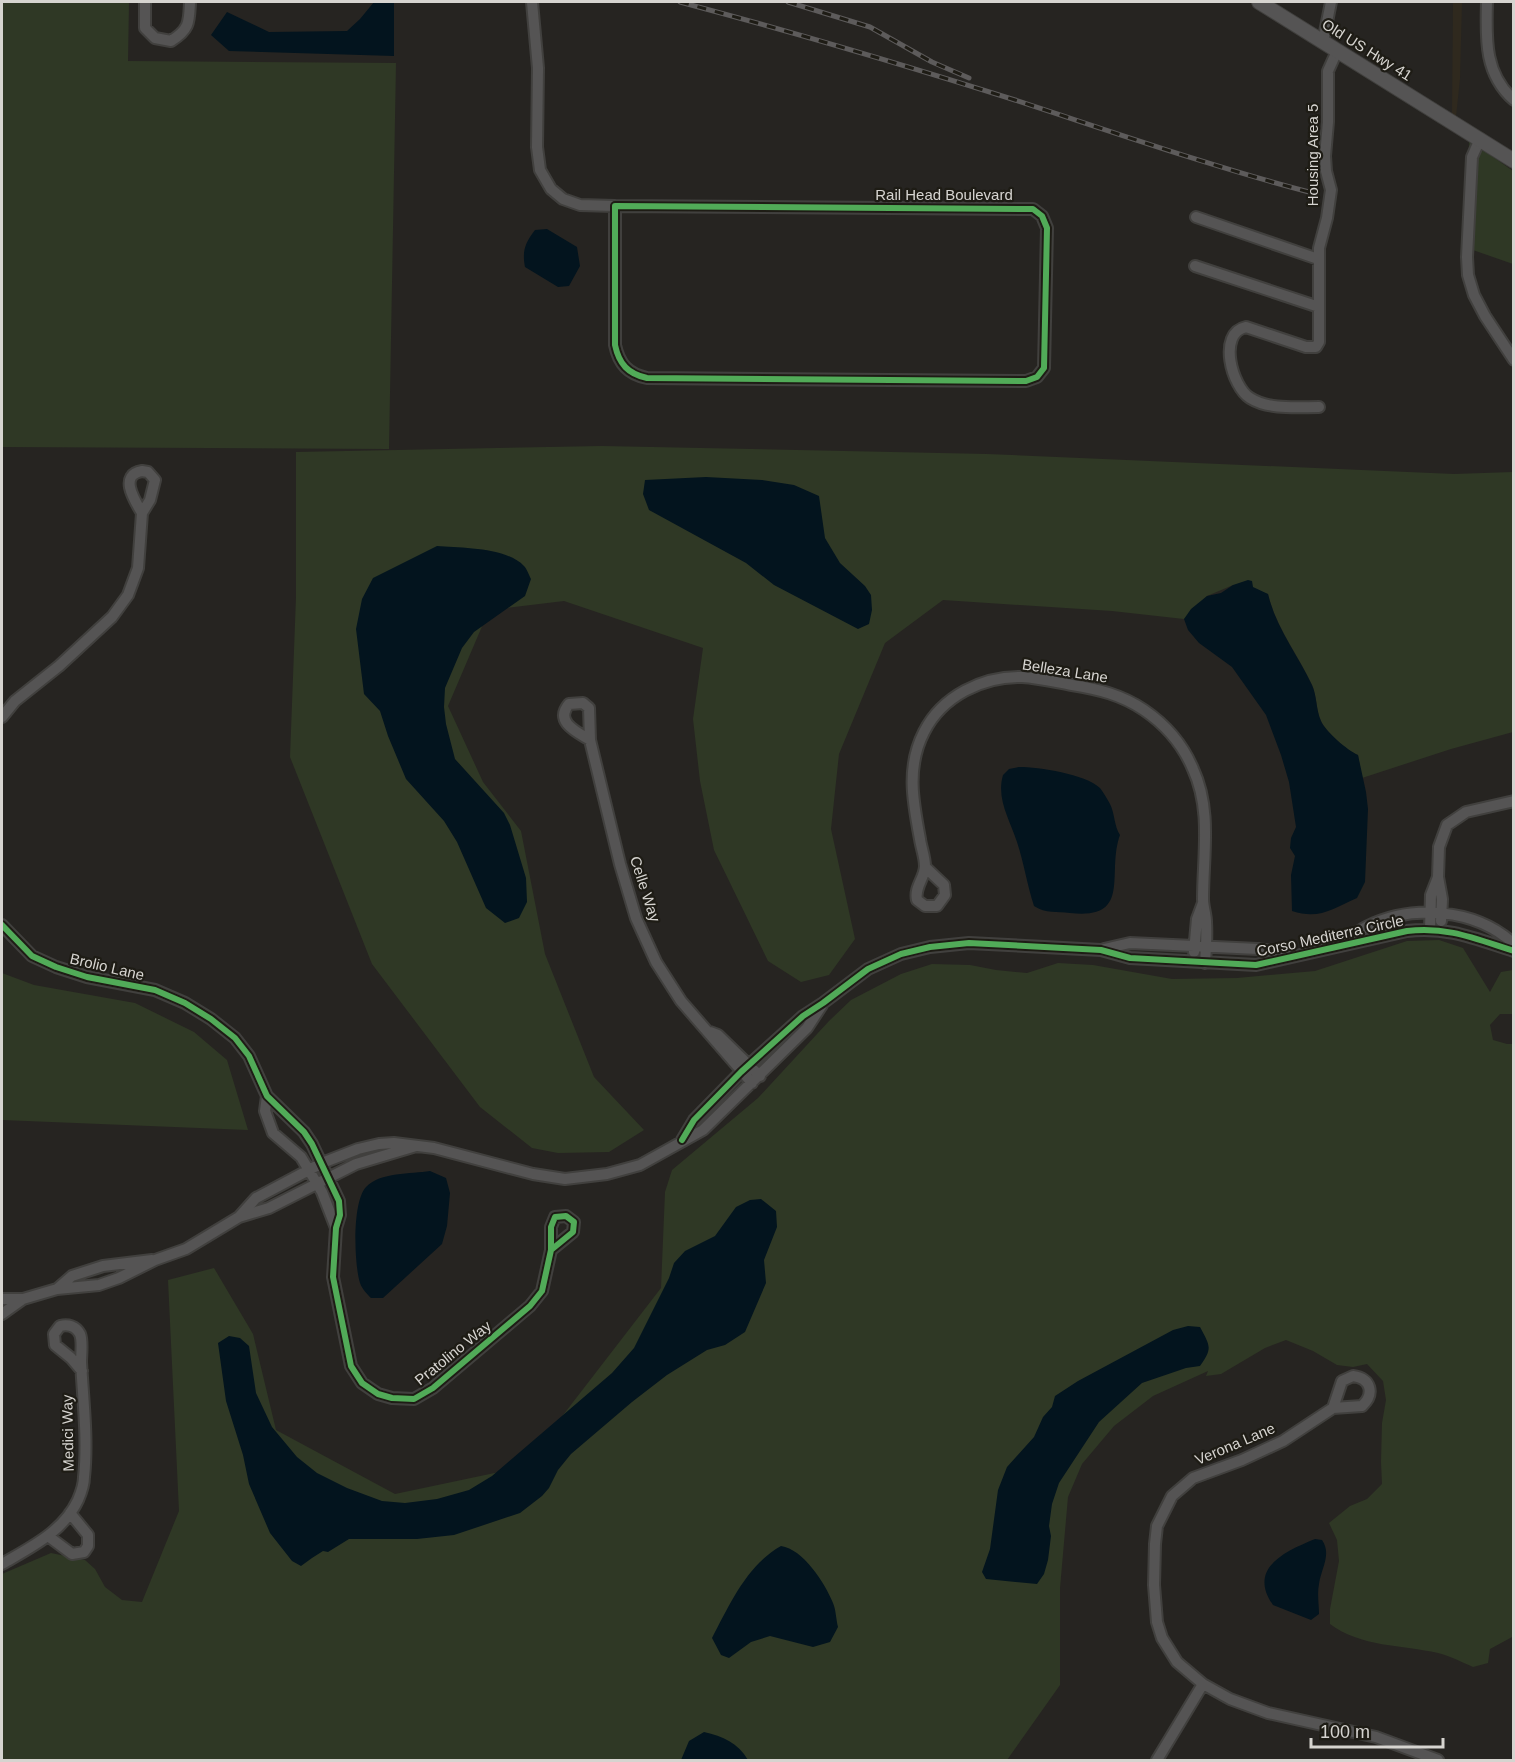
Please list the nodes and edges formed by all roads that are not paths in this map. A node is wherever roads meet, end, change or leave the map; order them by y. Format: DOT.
graph roads {
  1 [pos="146,2"];
  2 [pos="190,2"];
  3 [pos="532,2"];
  4 [pos="1259,2"];
  5 [pos="1331,2"];
  6 [pos="1487,2"];
  7 [pos="1323,42"];
  8 [pos="1337,51"];
  9 [pos="1514,100"];
  10 [pos="1480,139"];
  11 [pos="1514,161"];
  12 [pos="615,206"];
  13 [pos="1196,217"];
  14 [pos="1318,259"];
  15 [pos="1195,266"];
  16 [pos="1319,307"];
  17 [pos="1514,360"];
  18 [pos="1319,407"];
  19 [pos="142,513"];
  20 [pos="2,717"];
  21 [pos="590,740"];
  22 [pos="1514,801"];
  23 [pos="925,867"];
  24 [pos="1436,914"];
  25 [pos="2,925"];
  26 [pos="1435,929"];
  27 [pos="1514,944"];
  28 [pos="1340,945"];
  29 [pos="1200,946"];
  30 [pos="1101,950"];
  31 [pos="1514,951"];
  32 [pos="1291,957"];
  33 [pos="1199,962"];
  34 [pos="823,1004"];
  35 [pos="745,1069"];
  36 [pos="756,1080"];
  37 [pos="267,1096"];
  38 [pos="682,1140"];
  39 [pos="417,1146"];
  40 [pos="322,1163"];
  41 [pos="309,1170"];
  42 [pos="329,1178"];
  43 [pos="317,1184"];
  44 [pos="239,1217"];
  45 [pos="336,1228"];
  46 [pos="551,1250"];
  47 [pos="155,1260"];
  48 [pos="57,1289"];
  49 [pos="2,1299"];
  50 [pos="23,1299"];
  51 [pos="2,1314"];
  52 [pos="82,1371"];
  53 [pos="1333,1408"];
  54 [pos="70,1513"];
  55 [pos="48,1536"];
  56 [pos="2,1564"];
  57 [pos="1203,1684"];
  58 [pos="1157,1761"];
  59 [pos="1438,1761"];
  1 -- 2 [label="street"];
  3 -- 12 [label="street, Rail Head Boulevard"];
  4 -- 7 [label="street, Old US Hwy 41"];
  5 -- 7 [label="street"];
  6 -- 9 [label="street"];
  7 -- 8 [label="street, Old US Hwy 41"];
  8 -- 10 [label="street, Old US Hwy 41"];
  8 -- 14 [label="street, Housing Area 5"];
  10 -- 11 [label="street, Old US Hwy 41"];
  10 -- 17 [label="street"];
  12 -- 12 [label="street, Rail Head Boulevard"];
  13 -- 14 [label="street"];
  14 -- 16 [label="street, Housing Area 5"];
  15 -- 16 [label="street"];
  16 -- 18 [label="street, Housing Area 5"];
  19 -- 20 [label="street"];
  21 -- 35 [label="street, Celle Way"];
  22 -- 24 [label="street"];
  23 -- 29 [label="street, Belleza Lane"];
  24 -- 26 [label="street"];
  24 -- 27 [label="street"];
  24 -- 28 [label="street"];
  25 -- 37 [label="street, Brolio Lane"];
  26 -- 28 [label="street, Corso Mediterra Circle"];
  26 -- 31 [label="street, Corso Mediterra Circle"];
  28 -- 32 [label="street, Corso Mediterra Circle"];
  29 -- 30 [label="street, Corso Mediterra Circle"];
  29 -- 32 [label="street, Corso Mediterra Circle"];
  29 -- 33 [label="street, Belleza Lane"];
  30 -- 33 [label="street, Corso Mediterra Circle"];
  30 -- 34 [label="street, Corso Mediterra Circle"];
  32 -- 33 [label="street, Corso Mediterra Circle"];
  34 -- 35 [label="street, Corso Mediterra Circle"];
  34 -- 36 [label="street, Corso Mediterra Circle"];
  35 -- 36 [label="street, Celle Way"];
  35 -- 38 [label="street, Corso Mediterra Circle"];
  36 -- 38 [label="street, Corso Mediterra Circle"];
  37 -- 40 [label="street, Brolio Lane"];
  37 -- 41 [label="street, Brolio Lane"];
  38 -- 39 [label="street, Corso Mediterra Circle"];
  39 -- 40 [label="street, Corso Mediterra Circle"];
  39 -- 42 [label="street, Corso Mediterra Circle"];
  40 -- 41 [label="street, Corso Mediterra Circle"];
  40 -- 42 [label="street, Brolio Lane"];
  41 -- 43 [label="street, Brolio Lane"];
  41 -- 44 [label="street, Corso Mediterra Circle"];
  42 -- 43 [label="street, Corso Mediterra Circle"];
  42 -- 45 [label="street, Pratolino Way"];
  43 -- 44 [label="street, Corso Mediterra Circle"];
  43 -- 45 [label="street, Pratolino Way"];
  44 -- 47 [label="street, Corso Mediterra Circle"];
  45 -- 46 [label="street, Pratolino Way"];
  47 -- 48 [label="street, Corso Mediterra Circle"];
  47 -- 48 [label="street, Corso Mediterra Circle"];
  48 -- 50 [label="street, Corso Mediterra Circle"];
  49 -- 50 [label="street, Corso Mediterra Circle"];
  50 -- 51 [label="street, Corso Mediterra Circle"];
  52 -- 54 [label="street, Medici Way"];
  53 -- 57 [label="street, Verona Lane"];
  54 -- 55 [label="street, Medici Way"];
  54 -- 55 [label="street"];
  55 -- 56 [label="street, Medici Way"];
  57 -- 58 [label="street"];
  57 -- 59 [label="street, Verona Lane"];
}
